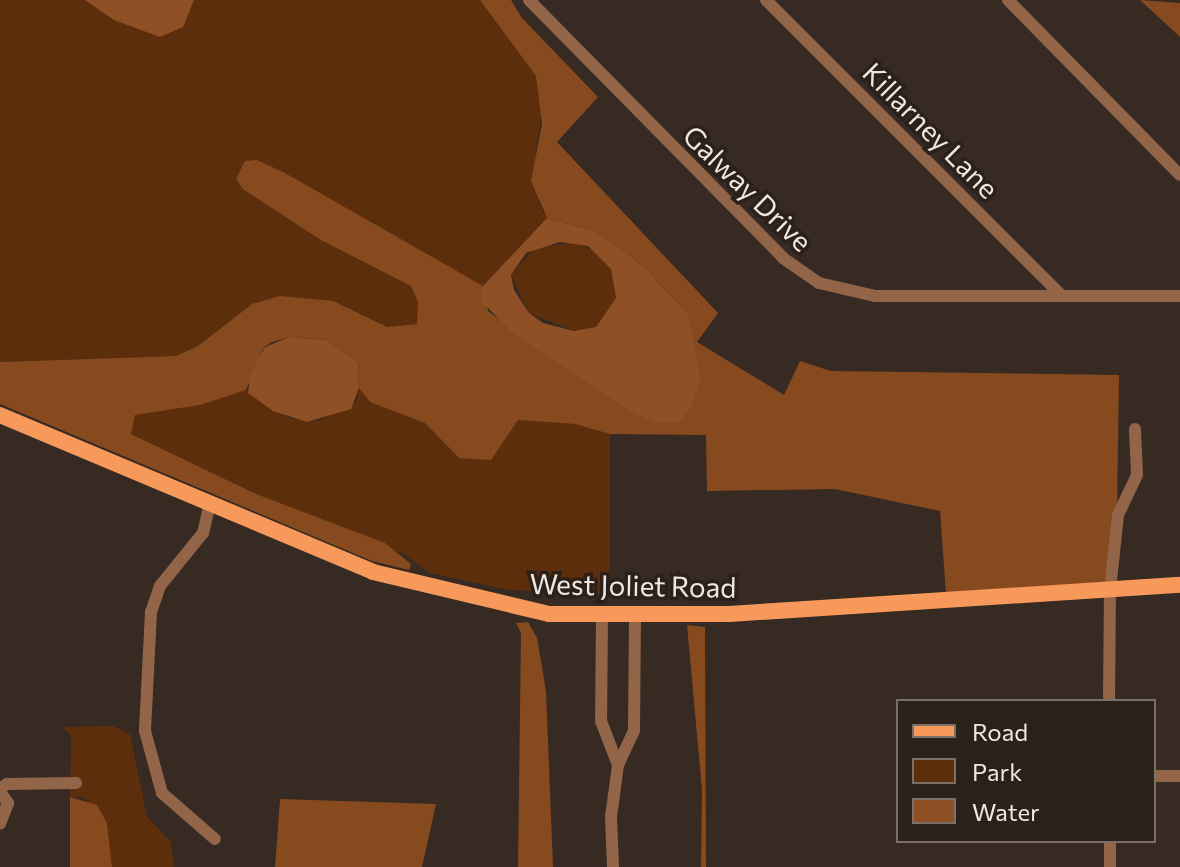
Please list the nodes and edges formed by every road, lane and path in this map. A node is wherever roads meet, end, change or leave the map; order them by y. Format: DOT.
graph roads {
  1 [pos="529,0"];
  2 [pos="766,0"];
  3 [pos="1008,0"];
  4 [pos="1180,175"];
  5 [pos="1061,295"];
  6 [pos="1180,296"];
  7 [pos="0,415"];
  8 [pos="1135,429"];
  9 [pos="210,503"];
  10 [pos="1180,585"];
  11 [pos="1110,590"];
  12 [pos="602,615"];
  13 [pos="635,615"];
  14 [pos="1109,699"];
  15 [pos="618,765"];
  16 [pos="1156,776"];
  17 [pos="1180,776"];
  18 [pos="76,783"];
  19 [pos="0,790"];
  20 [pos="0,824"];
  21 [pos="215,839"];
  22 [pos="1110,843"];
  23 [pos="613,867"];
  24 [pos="1110,867"];
  1 -- 5 [label="street, Galway Drive"];
  2 -- 5 [label="street, Killarney Lane"];
  3 -- 4 [label="street"];
  5 -- 6 [label="street, Galway Drive"];
  7 -- 9 [label="main road, West Joliet Road"];
  8 -- 11 [label="street"];
  9 -- 12 [label="main road, West Joliet Road"];
  9 -- 21 [label="street"];
  10 -- 11 [label="main road, West Joliet Road"];
  11 -- 13 [label="main road, West Joliet Road"];
  11 -- 14 [label="street"];
  12 -- 13 [label="main road, West Joliet Road"];
  12 -- 15 [label="street"];
  13 -- 15 [label="street"];
  15 -- 23 [label="street"];
  16 -- 17 [label="street"];
  18 -- 19 [label="street"];
  19 -- 20 [label="street"];
  22 -- 24 [label="street"];
}
